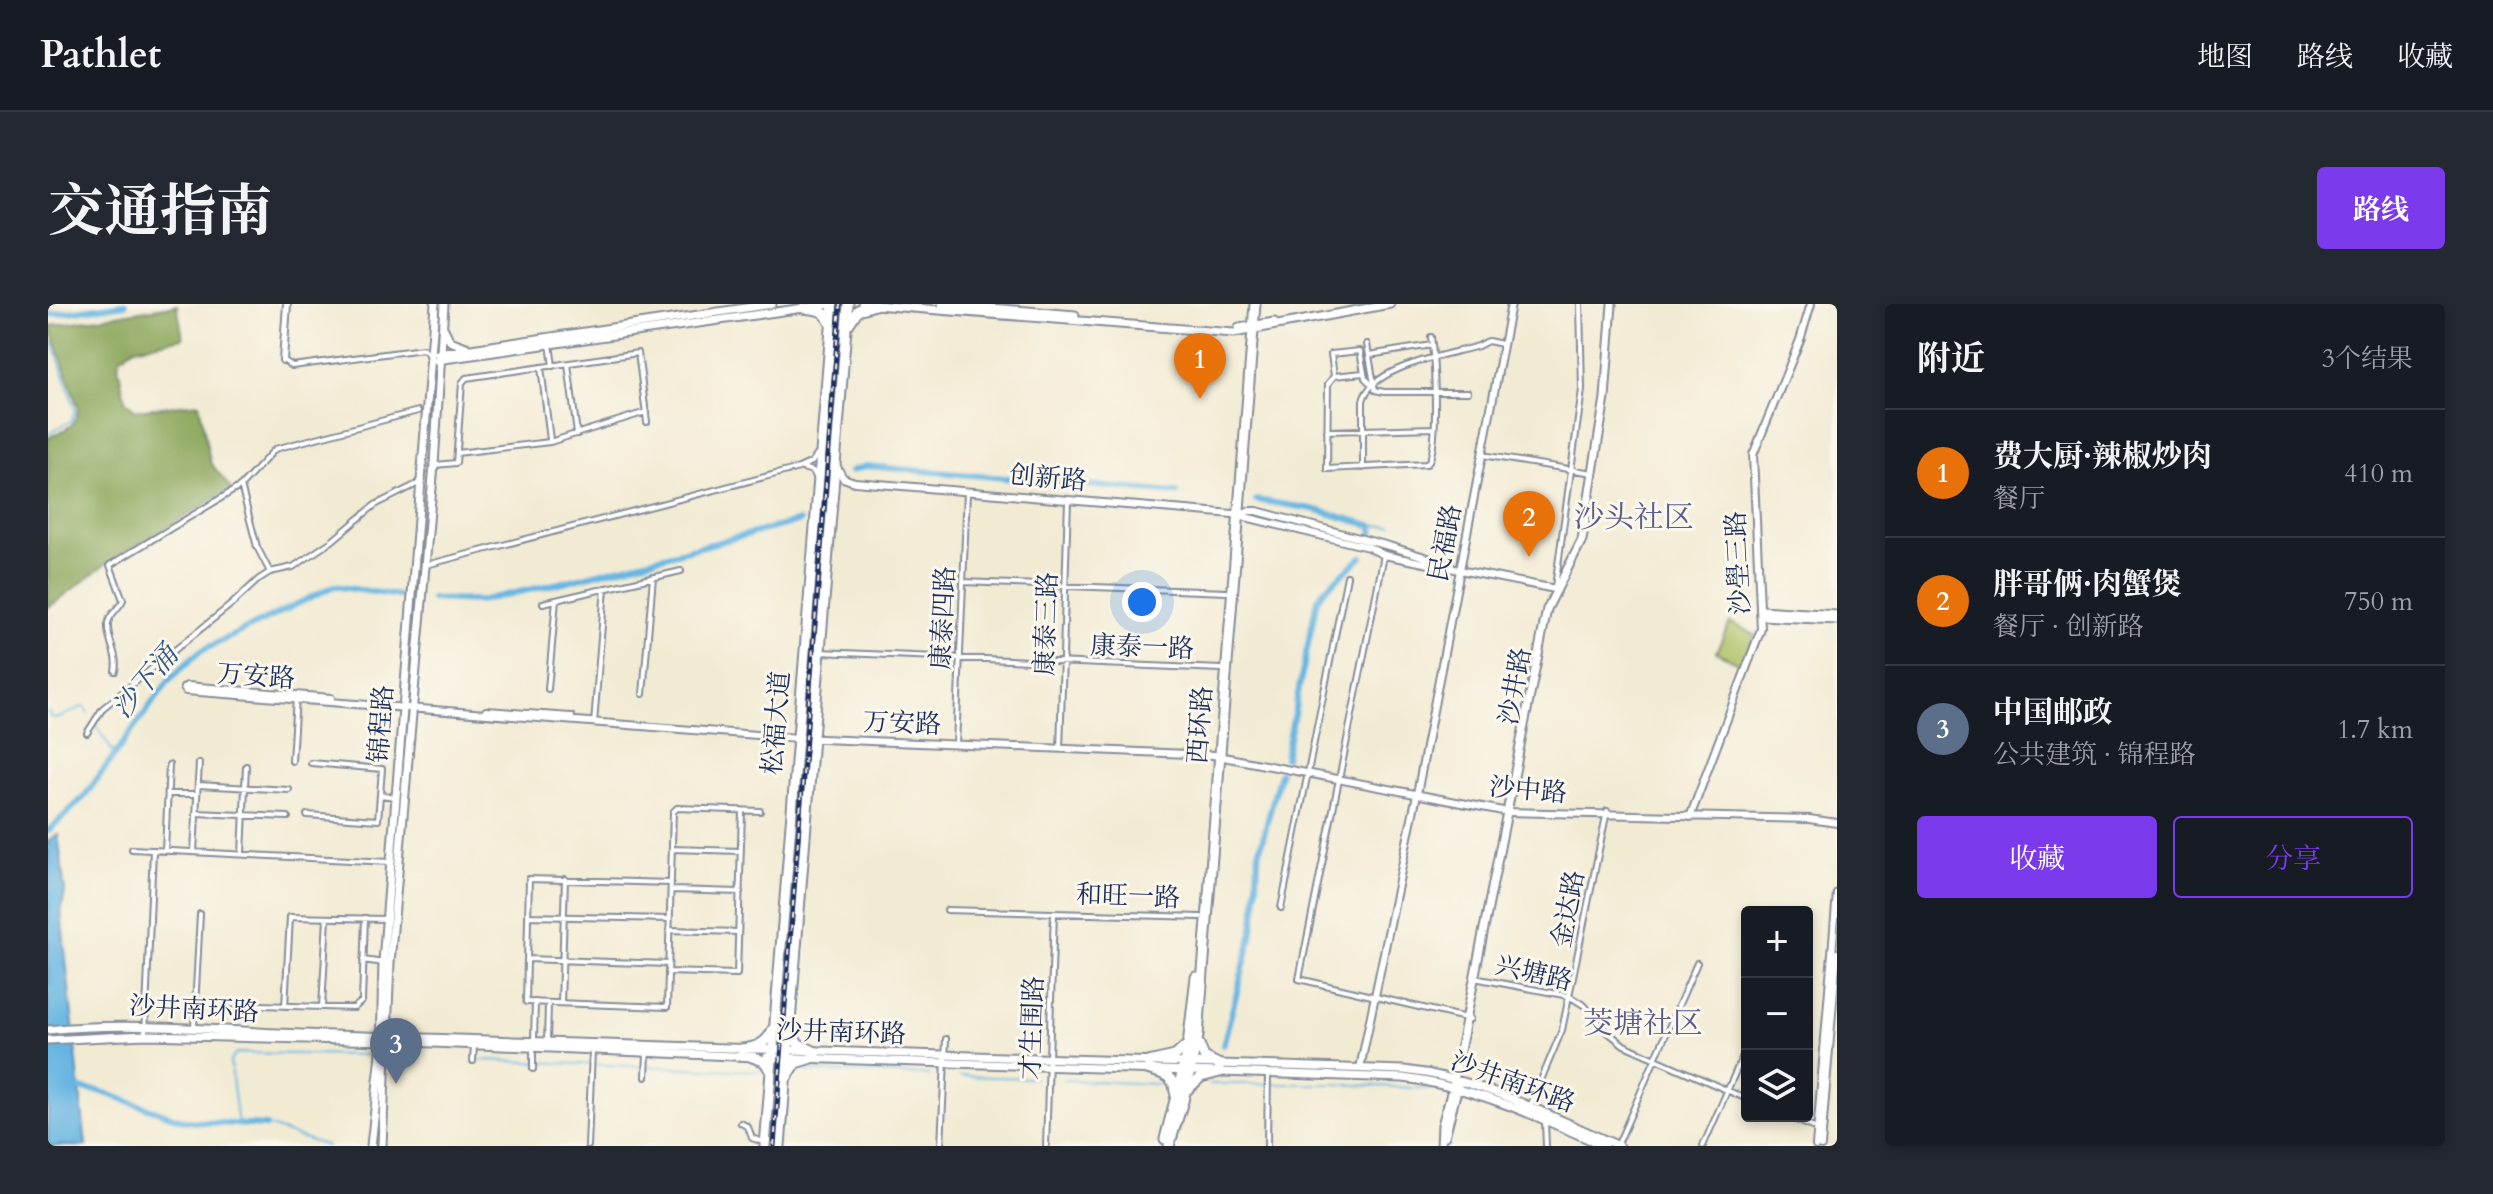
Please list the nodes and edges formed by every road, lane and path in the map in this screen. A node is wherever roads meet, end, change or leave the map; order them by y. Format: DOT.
graph roads {
  1 [pos="287,304"];
  2 [pos="435,304"];
  3 [pos="444,304"];
  4 [pos="772,304"];
  5 [pos="832,304"];
  6 [pos="848,304"];
  7 [pos="862,304"];
  8 [pos="942,304"];
  9 [pos="1253,304"];
  10 [pos="1366,304"];
  11 [pos="1389,304"];
  12 [pos="1511,304"];
  13 [pos="1580,304"];
  14 [pos="1613,304"];
  15 [pos="1811,304"];
  16 [pos="875,305"];
  17 [pos="803,308"];
  18 [pos="443,327"];
  19 [pos="831,329"];
  20 [pos="1251,329"];
  21 [pos="845,332"];
  22 [pos="1431,337"];
  23 [pos="550,341"];
  24 [pos="1367,344"];
  25 [pos="1504,344"];
  26 [pos="1432,345"];
  27 [pos="476,348"];
  28 [pos="1369,355"];
  29 [pos="441,356"];
  30 [pos="459,357"];
  31 [pos="431,358"];
  32 [pos="1434,358"];
  33 [pos="283,360"];
  34 [pos="568,364"];
  35 [pos="553,366"];
  36 [pos="541,367"];
  37 [pos="1363,373"];
  38 [pos="440,374"];
  39 [pos="1334,376"];
  40 [pos="1373,386"];
  41 [pos="1434,392"];
  42 [pos="1468,392"];
  43 [pos="418,411"];
  44 [pos="646,412"];
  45 [pos="647,422"];
  46 [pos="1434,428"];
  47 [pos="1362,430"];
  48 [pos="1327,431"];
  49 [pos="577,434"];
  50 [pos="550,442"];
  51 [pos="821,447"];
  52 [pos="457,453"];
  53 [pos="1482,455"];
  54 [pos="835,462"];
  55 [pos="434,465"];
  56 [pos="799,468"];
  57 [pos="1363,468"];
  58 [pos="1572,470"];
  59 [pos="1593,473"];
  60 [pos="855,482"];
  61 [pos="421,483"];
  62 [pos="818,485"];
  63 [pos="241,486"];
  64 [pos="1241,487"];
  65 [pos="967,492"];
  66 [pos="1068,500"];
  67 [pos="832,501"];
  68 [pos="1251,509"];
  69 [pos="1236,515"];
  70 [pos="1384,555"];
  71 [pos="426,565"];
  72 [pos="681,571"];
  73 [pos="1460,571"];
  74 [pos="270,572"];
  75 [pos="1347,576"];
  76 [pos="653,577"];
  77 [pos="963,582"];
  78 [pos="1065,585"];
  79 [pos="605,588"];
  80 [pos="1555,589"];
  81 [pos="1227,592"];
  82 [pos="556,600"];
  83 [pos="543,603"];
  84 [pos="1762,613"];
  85 [pos="1837,618"];
  86 [pos="819,652"];
  87 [pos="959,658"];
  88 [pos="1063,663"];
  89 [pos="1221,669"];
  90 [pos="115,671"];
  91 [pos="548,689"];
  92 [pos="643,694"];
  93 [pos="296,697"];
  94 [pos="407,706"];
  95 [pos="594,721"];
  96 [pos="87,733"];
  97 [pos="797,736"];
  98 [pos="812,737"];
  99 [pos="956,743"];
  100 [pos="1060,747"];
  101 [pos="1216,753"];
  102 [pos="292,761"];
  103 [pos="199,763"];
  104 [pos="311,763"];
  105 [pos="169,765"];
  106 [pos="246,766"];
  107 [pos="1308,770"];
  108 [pos="1340,777"];
  109 [pos="198,785"];
  110 [pos="245,788"];
  111 [pos="289,790"];
  112 [pos="1418,792"];
  113 [pos="167,794"];
  114 [pos="197,794"];
  115 [pos="380,795"];
  116 [pos="396,797"];
  117 [pos="1510,810"];
  118 [pos="742,811"];
  119 [pos="760,811"];
  120 [pos="196,813"];
  121 [pos="1606,813"];
  122 [pos="244,815"];
  123 [pos="307,815"];
  124 [pos="1690,815"];
  125 [pos="288,817"];
  126 [pos="1837,820"];
  127 [pos="132,849"];
  128 [pos="672,849"];
  129 [pos="153,850"];
  130 [pos="165,851"];
  131 [pos="741,851"];
  132 [pos="194,852"];
  133 [pos="242,854"];
  134 [pos="394,862"];
  135 [pos="565,879"];
  136 [pos="671,883"];
  137 [pos="671,890"];
  138 [pos="740,892"];
  139 [pos="1837,893"];
  140 [pos="1281,908"];
  141 [pos="947,910"];
  142 [pos="1054,912"];
  143 [pos="200,914"];
  144 [pos="528,916"];
  145 [pos="327,917"];
  146 [pos="564,917"];
  147 [pos="1201,917"];
  148 [pos="365,918"];
  149 [pos="390,919"];
  150 [pos="670,919"];
  151 [pos="669,930"];
  152 [pos="738,932"];
  153 [pos="1837,953"];
  154 [pos="527,959"];
  155 [pos="363,960"];
  156 [pos="563,961"];
  157 [pos="386,963"];
  158 [pos="1697,963"];
  159 [pos="668,964"];
  160 [pos="668,972"];
  161 [pos="1476,978"];
  162 [pos="1569,996"];
  163 [pos="1375,997"];
  164 [pos="535,1002"];
  165 [pos="195,1003"];
  166 [pos="548,1003"];
  167 [pos="561,1003"];
  168 [pos="285,1006"];
  169 [pos="322,1007"];
  170 [pos="384,1017"];
  171 [pos="1468,1018"];
  172 [pos="775,1022"];
  173 [pos="790,1025"];
  174 [pos="48,1030"];
  175 [pos="145,1031"];
  176 [pos="194,1033"];
  177 [pos="360,1035"];
  178 [pos="1198,1036"];
  179 [pos="384,1038"];
  180 [pos="946,1039"];
  181 [pos="48,1040"];
  182 [pos="406,1040"];
  183 [pos="369,1041"];
  184 [pos="474,1043"];
  185 [pos="1188,1043"];
  186 [pos="547,1046"];
  187 [pos="533,1049"];
  188 [pos="741,1049"];
  189 [pos="1745,1050"];
  190 [pos="772,1054"];
  191 [pos="788,1054"];
  192 [pos="1459,1054"];
  193 [pos="592,1055"];
  194 [pos="814,1055"];
  195 [pos="384,1056"];
  196 [pos="647,1057"];
  197 [pos="752,1057"];
  198 [pos="945,1059"];
  199 [pos="1655,1059"];
  200 [pos="473,1061"];
  201 [pos="1049,1063"];
  202 [pos="1148,1065"];
  203 [pos="1188,1067"];
  204 [pos="1360,1068"];
  205 [pos="533,1069"];
  206 [pos="1220,1069"];
  207 [pos="1430,1073"];
  208 [pos="646,1074"];
  209 [pos="770,1077"];
  210 [pos="1268,1080"];
  211 [pos="1417,1080"];
  212 [pos="1456,1083"];
  213 [pos="785,1084"];
  214 [pos="1728,1090"];
  215 [pos="1186,1092"];
  216 [pos="1482,1095"];
  217 [pos="1741,1096"];
  218 [pos="1175,1099"];
  219 [pos="1531,1104"];
  220 [pos="1448,1105"];
  221 [pos="1451,1116"];
  222 [pos="1545,1119"];
  223 [pos="1801,1122"];
  224 [pos="741,1123"];
  225 [pos="1820,1130"];
  226 [pos="765,1144"];
  227 [pos="371,1146"];
  228 [pos="382,1146"];
  229 [pos="588,1146"];
  230 [pos="780,1146"];
  231 [pos="941,1146"];
  232 [pos="1046,1146"];
  233 [pos="1166,1146"];
  234 [pos="1267,1146"];
  235 [pos="1443,1146"];
  236 [pos="1546,1146"];
  237 [pos="1604,1146"];
  238 [pos="1618,1146"];
  239 [pos="1703,1146"];
  240 [pos="1819,1146"];
  1 -- 33 [label="street"];
  2 -- 31 [label="main road, 锦程路"];
  3 -- 18 [label="main road, 锦程路"];
  4 -- 23 [label="main road"];
  5 -- 17 [label="main road"];
  5 -- 19 [label="main road, 松福大道"];
  6 -- 21 [label="main road, 松福大道"];
  7 -- 16 [label="main road"];
  8 -- 20 [label="main road"];
  9 -- 20 [label="main road, 西环路"];
  10 -- 20 [label="main road"];
  11 -- 20 [label="main road"];
  12 -- 25 [label="street, 民福路"];
  13 -- 58 [label="street"];
  14 -- 59 [label="main road, 沙井路"];
  14 -- 117 [label="main road, 沙井路"];
  15 -- 84 [label="street, 沙壆三路"];
  16 -- 20 [label="main road"];
  16 -- 21 [label="main road"];
  17 -- 19 [label="main road"];
  17 -- 23 [label="main road"];
  18 -- 27 [label="main road"];
  18 -- 29 [label="main road, 锦程路"];
  19 -- 51 [label="main road, 松福大道"];
  20 -- 64 [label="main road, 西环路"];
  20 -- 69 [label="main road, 西环路"];
  21 -- 54 [label="main road, 松福大道"];
  22 -- 26 [label="street"];
  23 -- 27 [label="main road"];
  23 -- 30 [label="main road"];
  23 -- 35 [label="street"];
  24 -- 28 [label="street"];
  25 -- 32 [label="street"];
  25 -- 53 [label="street, 民福路"];
  26 -- 28 [label="street"];
  26 -- 32 [label="street"];
  27 -- 29 [label="main road"];
  28 -- 40 [label="street"];
  29 -- 30 [label="main road"];
  29 -- 31 [label="main road"];
  29 -- 38 [label="main road, 锦程路"];
  30 -- 38 [label="main road"];
  31 -- 33 [label="street"];
  31 -- 61 [label="main road, 锦程路"];
  32 -- 40 [label="street"];
  32 -- 41 [label="street"];
  34 -- 35 [label="street"];
  34 -- 44 [label="street"];
  34 -- 49 [label="street"];
  35 -- 36 [label="street"];
  36 -- 50 [label="street"];
  36 -- 52 [label="street"];
  37 -- 39 [label="street"];
  37 -- 39 [label="street"];
  37 -- 40 [label="street"];
  38 -- 55 [label="main road, 锦程路"];
  39 -- 48 [label="street"];
  40 -- 41 [label="street"];
  40 -- 47 [label="street"];
  41 -- 42 [label="street"];
  41 -- 46 [label="street"];
  43 -- 63 [label="street"];
  44 -- 45 [label="street"];
  44 -- 49 [label="street"];
  46 -- 47 [label="street"];
  46 -- 57 [label="street"];
  47 -- 48 [label="street"];
  47 -- 57 [label="street"];
  48 -- 57 [label="street"];
  49 -- 50 [label="street"];
  50 -- 52 [label="street"];
  51 -- 56 [label="street"];
  51 -- 62 [label="main road, 松福大道"];
  52 -- 55 [label="street"];
  53 -- 58 [label="street"];
  53 -- 73 [label="street, 民福路"];
  54 -- 60 [label="street"];
  54 -- 67 [label="main road, 松福大道"];
  55 -- 71 [label="main road, 锦程路"];
  56 -- 62 [label="street"];
  56 -- 71 [label="street"];
  58 -- 59 [label="street"];
  58 -- 80 [label="street"];
  59 -- 80 [label="main road, 沙井路"];
  60 -- 65 [label="street, 创新路"];
  60 -- 67 [label="street"];
  61 -- 74 [label="street"];
  61 -- 94 [label="main road, 锦程路"];
  62 -- 97 [label="main road, 松福大道"];
  63 -- 74 [label="street"];
  63 -- 90 [label="street"];
  64 -- 68 [label="main road"];
  64 -- 69 [label="main road, 西环路"];
  65 -- 66 [label="street, 创新路"];
  65 -- 77 [label="street, 康泰四路"];
  66 -- 69 [label="street, 创新路"];
  66 -- 78 [label="street, 康泰三路"];
  67 -- 86 [label="main road, 松福大道"];
  69 -- 70 [label="street, 创新路"];
  69 -- 73 [label="street, 创新路"];
  69 -- 81 [label="main road, 西环路"];
  69 -- 101 [label="main road, 西环路"];
  70 -- 73 [label="street, 创新路"];
  70 -- 108 [label="street"];
  71 -- 94 [label="main road, 锦程路"];
  72 -- 76 [label="street"];
  73 -- 80 [label="street, 创新路"];
  73 -- 112 [label="street, 民福路"];
  74 -- 96 [label="street"];
  75 -- 107 [label="street"];
  76 -- 79 [label="street"];
  76 -- 92 [label="street"];
  77 -- 78 [label="street"];
  77 -- 87 [label="street, 康泰四路"];
  78 -- 81 [label="street"];
  78 -- 88 [label="street, 康泰三路"];
  79 -- 82 [label="street"];
  79 -- 95 [label="street"];
  80 -- 117 [label="main road, 沙井路"];
  81 -- 89 [label="main road, 西环路"];
  82 -- 83 [label="street"];
  82 -- 91 [label="street"];
  84 -- 85 [label="main road"];
  84 -- 124 [label="street, 沙壆三路"];
  86 -- 87 [label="street, 康泰一路"];
  86 -- 98 [label="main road, 松福大道"];
  87 -- 88 [label="street, 康泰一路"];
  87 -- 99 [label="street, 康泰四路"];
  88 -- 89 [label="street, 康泰一路"];
  88 -- 100 [label="street, 康泰三路"];
  89 -- 101 [label="main road, 西环路"];
  93 -- 93 [label="street, 万安路"];
  93 -- 94 [label="street, 万安路"];
  93 -- 102 [label="street"];
  94 -- 95 [label="street, 万安路"];
  94 -- 116 [label="main road, 锦程路"];
  94 -- 134 [label="main road, 锦程路"];
  95 -- 97 [label="street, 万安路"];
  97 -- 98 [label="street, 万安路"];
  97 -- 172 [label="main road, 松福大道"];
  98 -- 99 [label="street, 万安路"];
  98 -- 173 [label="main road, 松福大道"];
  99 -- 100 [label="street, 万安路"];
  100 -- 101 [label="street, 万安路"];
  101 -- 107 [label="street, 沙中路"];
  101 -- 147 [label="main road, 西环路"];
  101 -- 178 [label="main road, 西环路"];
  103 -- 109 [label="street"];
  104 -- 115 [label="street"];
  105 -- 113 [label="street"];
  106 -- 110 [label="street"];
  107 -- 108 [label="street, 沙中路"];
  107 -- 140 [label="street"];
  108 -- 112 [label="street, 沙中路"];
  108 -- 163 [label="street"];
  109 -- 110 [label="street"];
  109 -- 114 [label="street"];
  110 -- 111 [label="street"];
  110 -- 122 [label="street"];
  112 -- 117 [label="street, 沙中路"];
  112 -- 163 [label="street, 民福路"];
  113 -- 114 [label="street"];
  113 -- 130 [label="street"];
  114 -- 120 [label="street"];
  115 -- 116 [label="street"];
  115 -- 123 [label="street"];
  116 -- 134 [label="main road, 锦程路"];
  117 -- 121 [label="street, 沙中路"];
  117 -- 161 [label="main road, 沙井路"];
  118 -- 119 [label="street"];
  118 -- 128 [label="street"];
  118 -- 131 [label="street"];
  120 -- 122 [label="street"];
  120 -- 132 [label="street"];
  121 -- 124 [label="street, 沙中路"];
  121 -- 162 [label="street, 金达路"];
  122 -- 125 [label="street"];
  122 -- 133 [label="street"];
  124 -- 126 [label="street, 沙中路"];
  127 -- 129 [label="street"];
  128 -- 131 [label="street"];
  128 -- 136 [label="street"];
  129 -- 130 [label="street"];
  129 -- 175 [label="street"];
  130 -- 132 [label="street"];
  131 -- 138 [label="street"];
  132 -- 133 [label="street"];
  133 -- 134 [label="street"];
  134 -- 149 [label="main road, 锦程路"];
  135 -- 136 [label="street"];
  135 -- 144 [label="street"];
  135 -- 146 [label="street"];
  136 -- 137 [label="street"];
  137 -- 138 [label="street"];
  137 -- 150 [label="street"];
  138 -- 152 [label="street"];
  139 -- 225 [label="street"];
  141 -- 142 [label="street, 和旺一路"];
  142 -- 147 [label="street, 和旺一路"];
  142 -- 201 [label="street, 才生围路"];
  143 -- 165 [label="street"];
  144 -- 146 [label="street"];
  144 -- 154 [label="street"];
  145 -- 148 [label="street"];
  145 -- 168 [label="street"];
  145 -- 169 [label="street"];
  146 -- 150 [label="street"];
  146 -- 156 [label="street"];
  147 -- 185 [label="main road, 西环路"];
  148 -- 149 [label="street"];
  148 -- 155 [label="street"];
  149 -- 157 [label="main road, 锦程路"];
  150 -- 151 [label="street"];
  151 -- 152 [label="street"];
  151 -- 159 [label="street"];
  152 -- 160 [label="street"];
  153 -- 225 [label="street"];
  154 -- 156 [label="street"];
  154 -- 164 [label="street"];
  155 -- 157 [label="street"];
  155 -- 169 [label="street"];
  156 -- 159 [label="street"];
  156 -- 167 [label="street"];
  157 -- 170 [label="main road, 锦程路"];
  158 -- 199 [label="street"];
  159 -- 160 [label="street"];
  160 -- 167 [label="street"];
  161 -- 162 [label="street, 兴塘路"];
  161 -- 171 [label="main road, 沙井路"];
  162 -- 199 [label="street, 兴塘路"];
  162 -- 219 [label="street, 金达路"];
  163 -- 171 [label="street"];
  163 -- 204 [label="street, 民福路"];
  164 -- 166 [label="street"];
  164 -- 187 [label="street"];
  165 -- 168 [label="street"];
  165 -- 176 [label="street"];
  166 -- 167 [label="street"];
  166 -- 186 [label="street"];
  168 -- 169 [label="street"];
  170 -- 177 [label="main road"];
  170 -- 179 [label="main road, 锦程路"];
  170 -- 182 [label="main road"];
  171 -- 192 [label="main road, 沙井路"];
  171 -- 212 [label="main road, 沙井路"];
  172 -- 188 [label="main road"];
  172 -- 190 [label="main road, 松福大道"];
  173 -- 191 [label="main road, 松福大道"];
  173 -- 194 [label="main road"];
  174 -- 175 [label="main road, 沙井南环路"];
  175 -- 176 [label="main road, 沙井南环路"];
  175 -- 181 [label="main road, 沙井南环路"];
  176 -- 177 [label="main road, 沙井南环路"];
  176 -- 183 [label="main road, 沙井南环路"];
  177 -- 179 [label="main road, 沙井南环路"];
  178 -- 203 [label="main road, 西环路"];
  178 -- 206 [label="main road"];
  179 -- 182 [label="main road, 沙井南环路"];
  179 -- 183 [label="main road, 沙井南环路"];
  179 -- 195 [label="main road, 锦程路"];
  180 -- 198 [label="street"];
  182 -- 184 [label="main road, 沙井南环路"];
  182 -- 195 [label="main road"];
  183 -- 195 [label="main road"];
  184 -- 187 [label="main road, 沙井南环路"];
  184 -- 200 [label="street"];
  185 -- 202 [label="main road"];
  185 -- 203 [label="main road, 西环路"];
  186 -- 187 [label="main road, 沙井南环路"];
  186 -- 188 [label="main road, 沙井南环路"];
  186 -- 193 [label="main road, 沙井南环路"];
  187 -- 205 [label="street"];
  188 -- 190 [label="main road, 沙井南环路"];
  189 -- 214 [label="street"];
  190 -- 191 [label="main road, 沙井南环路"];
  190 -- 197 [label="main road, 沙井南环路"];
  190 -- 209 [label="main road, 松福大道"];
  191 -- 194 [label="main road, 沙井南环路"];
  191 -- 213 [label="main road, 松福大道"];
  192 -- 207 [label="main road"];
  192 -- 212 [label="main road, 沙井路"];
  193 -- 196 [label="main road, 沙井南环路"];
  193 -- 229 [label="street"];
  194 -- 198 [label="main road, 沙井南环路"];
  194 -- 213 [label="main road"];
  195 -- 227 [label="main road, 锦程路"];
  195 -- 228 [label="main road, 锦程路"];
  196 -- 197 [label="main road, 沙井南环路"];
  196 -- 208 [label="street"];
  197 -- 209 [label="main road"];
  198 -- 201 [label="main road, 沙井南环路"];
  198 -- 231 [label="street"];
  199 -- 214 [label="street, 兴塘路"];
  199 -- 238 [label="street"];
  201 -- 202 [label="main road, 沙井南环路"];
  201 -- 232 [label="street, 才生围路"];
  202 -- 203 [label="main road, 沙井南环路"];
  202 -- 218 [label="main road"];
  203 -- 206 [label="main road, 沙井南环路"];
  203 -- 215 [label="main road, 西环路"];
  203 -- 218 [label="main road, 西环路"];
  204 -- 206 [label="main road, 沙井南环路"];
  204 -- 207 [label="main road, 沙井南环路"];
  206 -- 210 [label="main road, 沙井南环路"];
  206 -- 215 [label="main road"];
  207 -- 212 [label="main road, 沙井南环路"];
  209 -- 226 [label="main road, 松福大道"];
  210 -- 211 [label="main road, 沙井南环路"];
  210 -- 234 [label="street"];
  211 -- 212 [label="main road, 沙井南环路"];
  211 -- 220 [label="main road"];
  212 -- 216 [label="main road, 沙井南环路"];
  212 -- 219 [label="main road, 沙井南环路"];
  212 -- 220 [label="main road"];
  212 -- 221 [label="main road"];
  213 -- 230 [label="main road, 松福大道"];
  214 -- 217 [label="street, 兴塘路"];
  214 -- 239 [label="street"];
  215 -- 233 [label="main road, 西环路"];
  216 -- 221 [label="main road"];
  216 -- 222 [label="main road, 沙井南环路"];
  218 -- 233 [label="main road, 西环路"];
  219 -- 238 [label="main road, 沙井南环路"];
  220 -- 235 [label="main road"];
  221 -- 235 [label="main road"];
  222 -- 236 [label="street"];
  222 -- 237 [label="main road, 沙井南环路"];
  223 -- 225 [label="street"];
  224 -- 226 [label="street"];
  225 -- 240 [label="street"];
}
